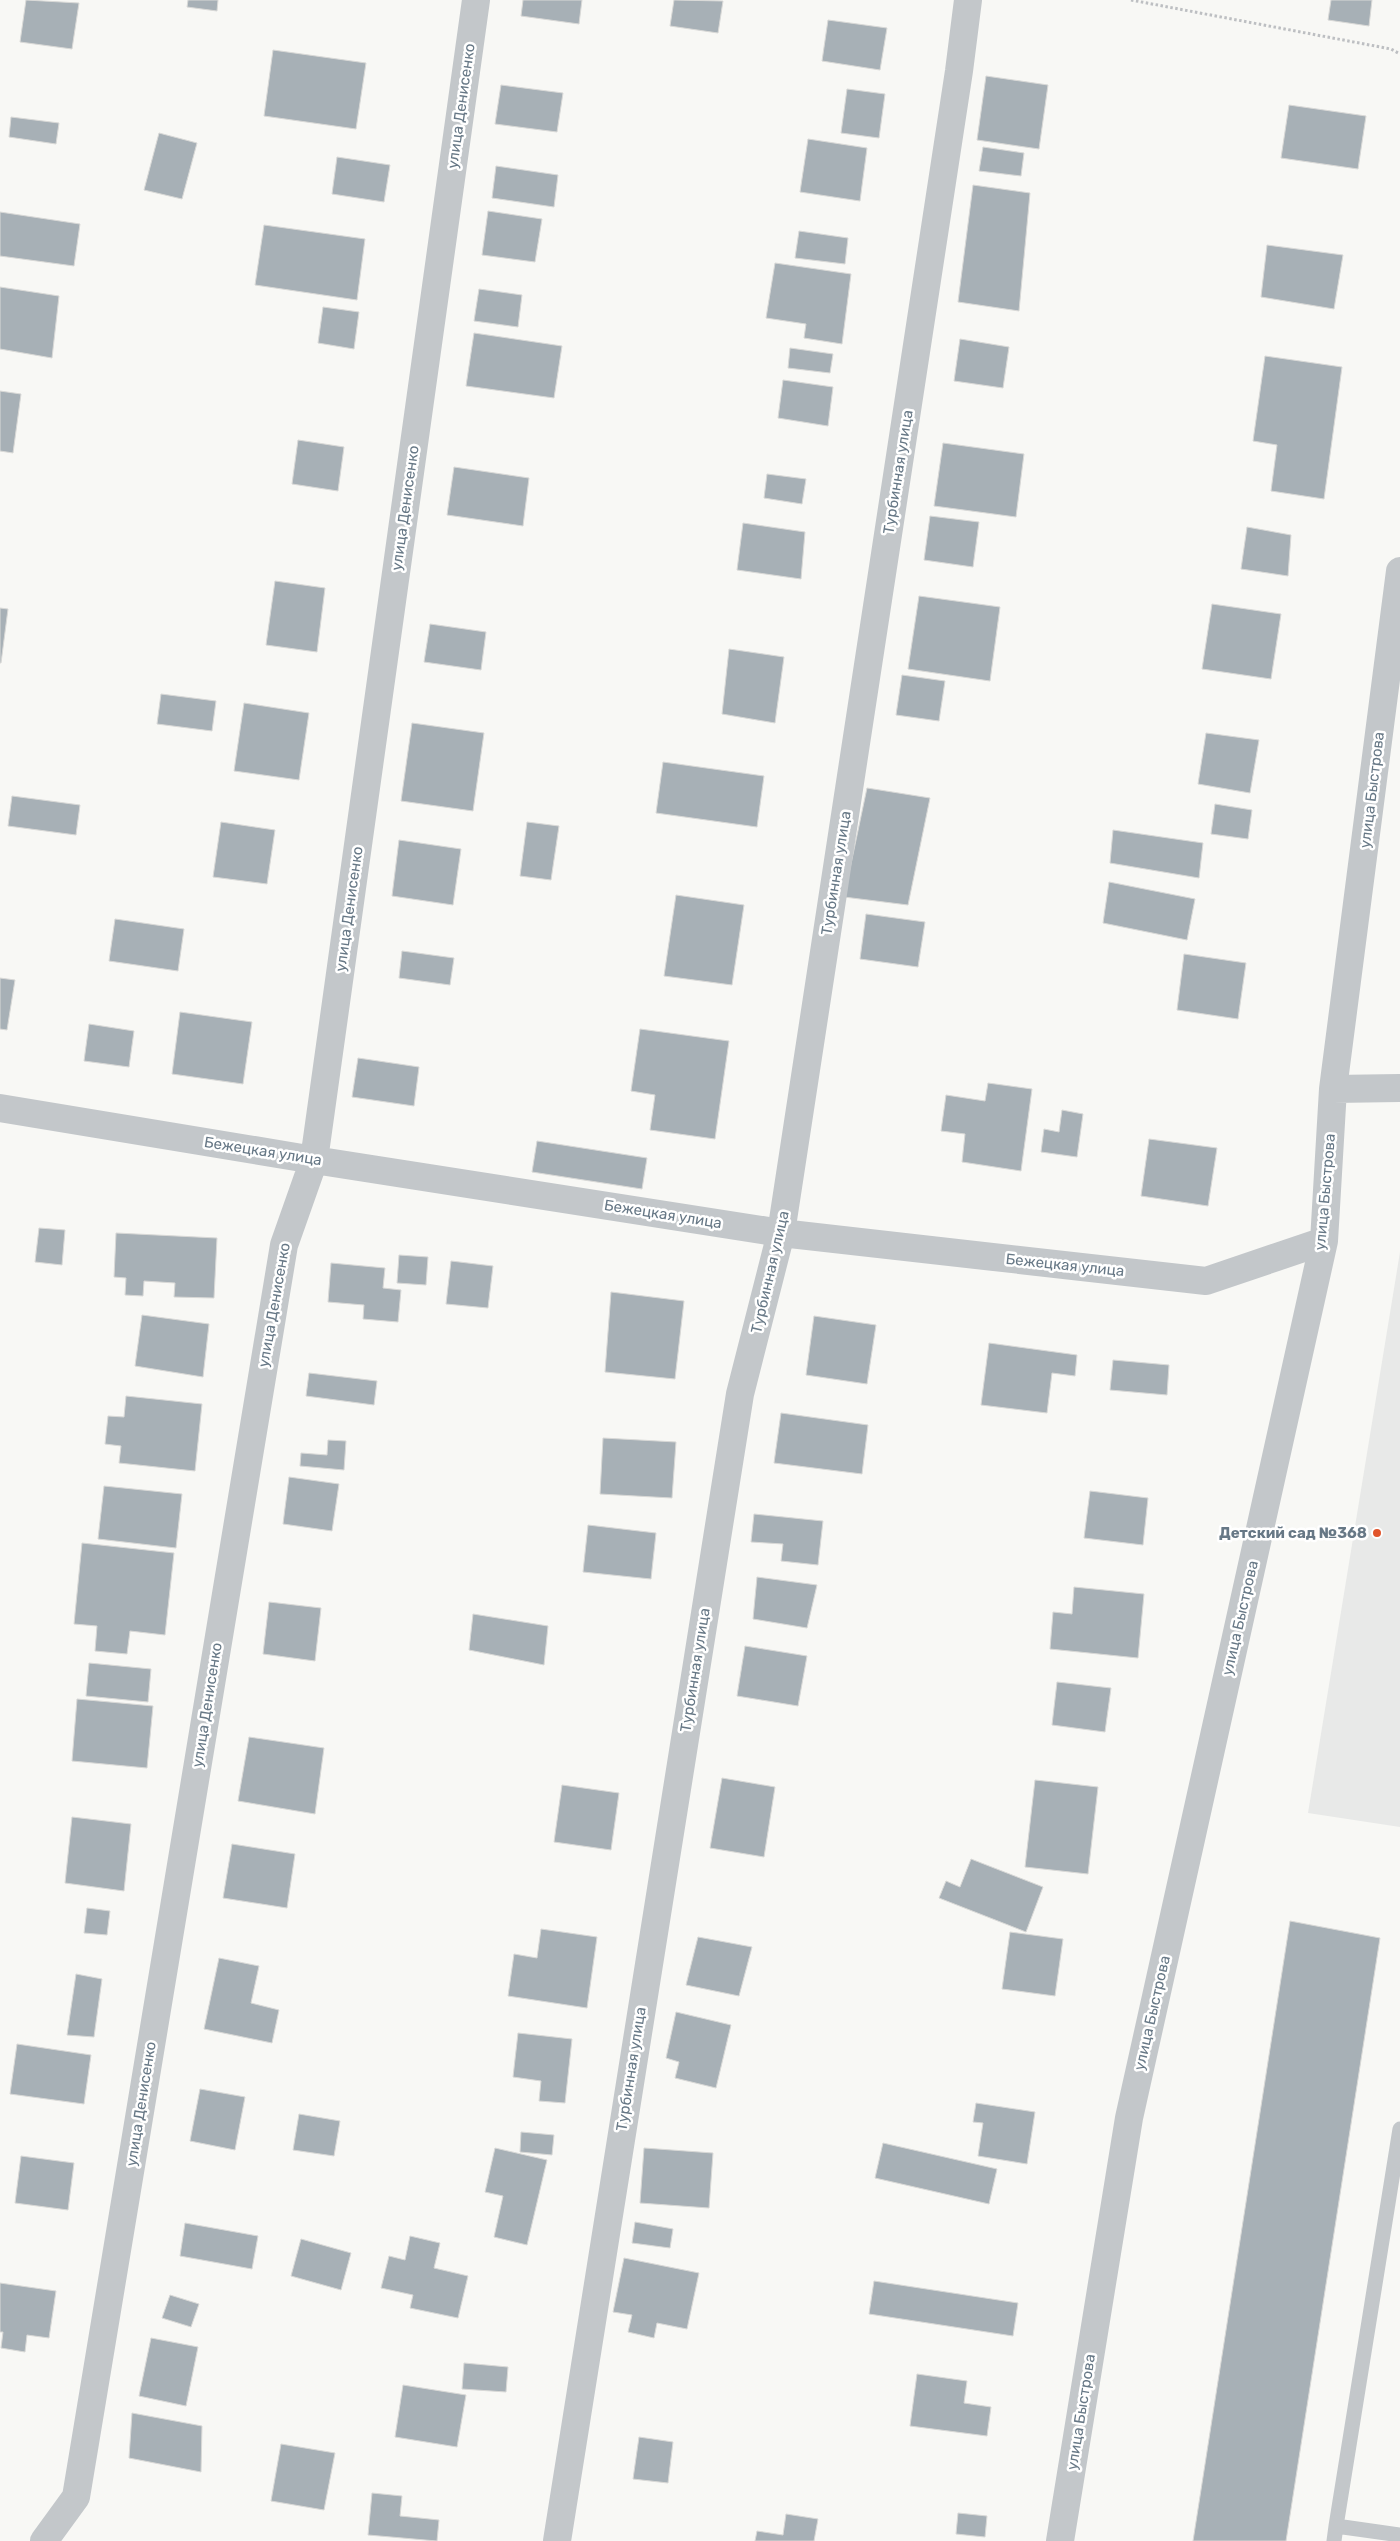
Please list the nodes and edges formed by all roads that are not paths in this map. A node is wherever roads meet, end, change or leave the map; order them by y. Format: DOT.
graph roads {
  1 [pos="476,0"];
  2 [pos="968,0"];
  3 [pos="1400,571"];
  4 [pos="1400,1088"];
  5 [pos="1333,1089"];
  6 [pos="0,1108"];
  7 [pos="314,1160"];
  8 [pos="782,1233"];
  9 [pos="1324,1241"];
  10 [pos="1400,2129"];
  11 [pos="1335,2533"];
  12 [pos="1400,2535"];
  13 [pos="44,2541"];
  14 [pos="557,2541"];
  15 [pos="1060,2541"];
  1 -- 7 [label="street, улица Денисенко"];
  2 -- 8 [label="street, Турбинная улица"];
  3 -- 5 [label="street, улица Быстрова"];
  4 -- 5 [label="street"];
  5 -- 9 [label="street, улица Быстрова"];
  6 -- 7 [label="street, Бежецкая улица"];
  7 -- 8 [label="street, Бежецкая улица"];
  7 -- 13 [label="street, улица Денисенко"];
  8 -- 9 [label="street, Бежецкая улица"];
  8 -- 14 [label="street, Турбинная улица"];
  9 -- 15 [label="street, улица Быстрова"];
  10 -- 11 [label="lane"];
  11 -- 12 [label="lane"];
}
